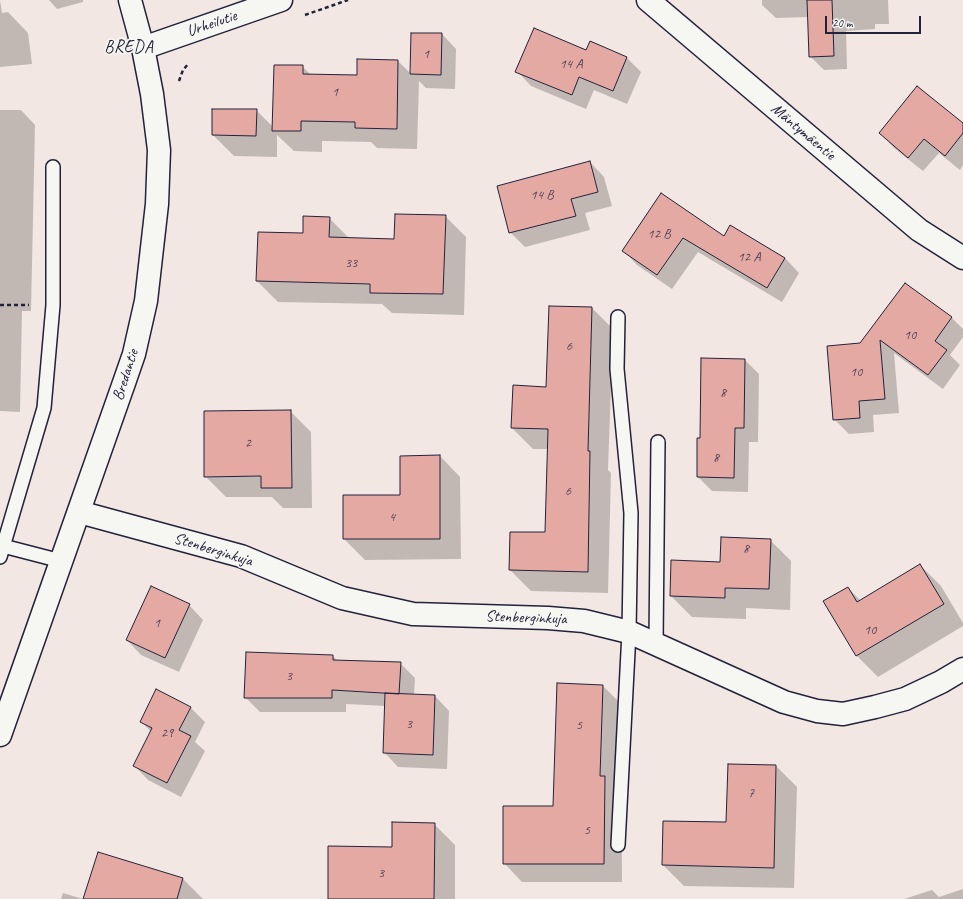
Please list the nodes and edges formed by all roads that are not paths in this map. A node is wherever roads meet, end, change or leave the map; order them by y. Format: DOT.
graph roads {
  1 [pos="130,0"];
  2 [pos="281,0"];
  3 [pos="648,0"];
  4 [pos="143,48"];
  5 [pos="53,167"];
  6 [pos="963,258"];
  7 [pos="618,317"];
  8 [pos="658,442"];
  9 [pos="79,512"];
  10 [pos="2,551"];
  11 [pos="61,561"];
  12 [pos="629,632"];
  13 [pos="656,643"];
  14 [pos="963,669"];
  15 [pos="0,734"];
  16 [pos="618,845"];
  1 -- 4 [label="street, Bredantie"];
  2 -- 4 [label="street, Urheilutie"];
  3 -- 6 [label="street, Mäntymäentie"];
  4 -- 9 [label="street, Bredantie"];
  5 -- 10 [label="lane"];
  7 -- 12 [label="lane"];
  8 -- 13 [label="lane"];
  9 -- 11 [label="street, Bredantie"];
  9 -- 12 [label="street, Stenberginkuja"];
  10 -- 11 [label="lane"];
  11 -- 15 [label="street, Bredantie"];
  12 -- 13 [label="street, Stenberginkuja"];
  12 -- 16 [label="lane"];
  13 -- 14 [label="street, Stenberginkuja"];
}
